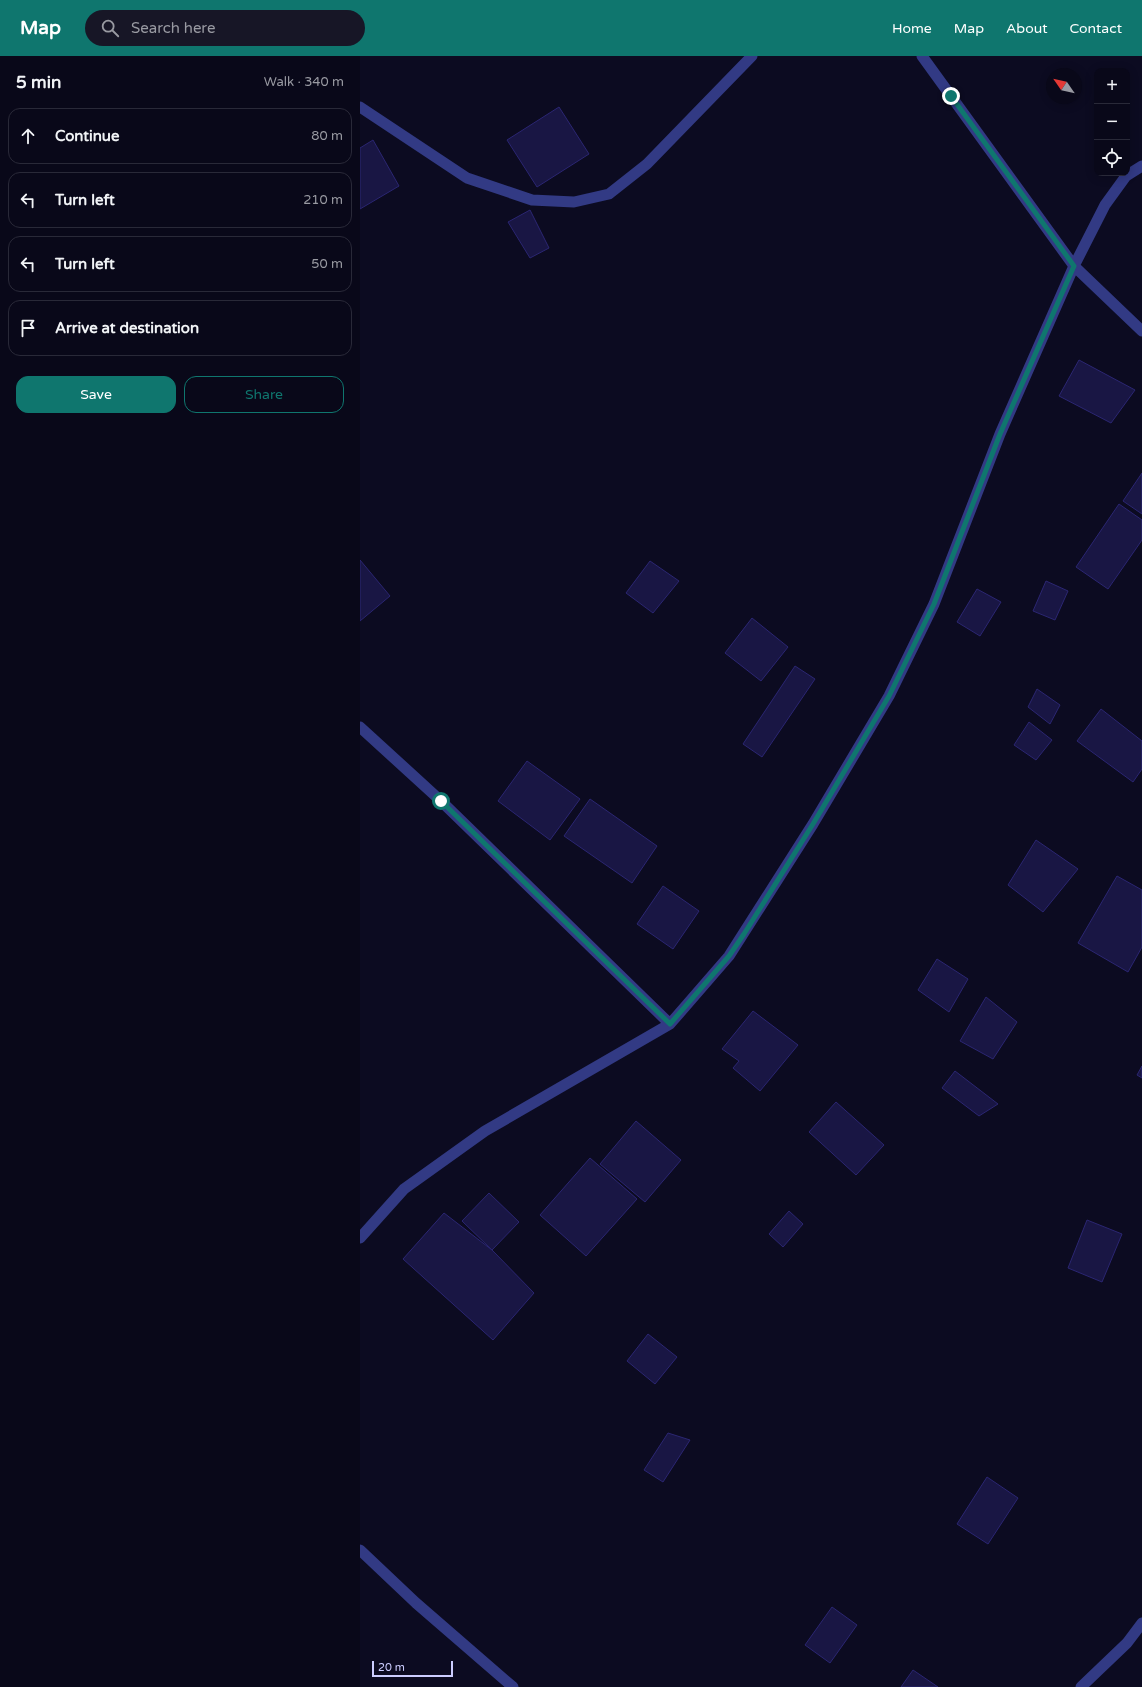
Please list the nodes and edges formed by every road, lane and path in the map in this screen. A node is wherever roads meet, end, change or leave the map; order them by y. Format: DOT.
graph roads {
  1 [pos="752,56"];
  2 [pos="922,56"];
  3 [pos="360,107"];
  4 [pos="1142,166"];
  5 [pos="1074,266"];
  6 [pos="1142,331"];
  7 [pos="360,727"];
  8 [pos="670,1024"];
  9 [pos="360,1238"];
  10 [pos="360,1550"];
  11 [pos="1142,1623"];
  12 [pos="513,1687"];
  13 [pos="1080,1687"];
  1 -- 3 [label="street"];
  2 -- 5 [label="street"];
  4 -- 5 [label="street"];
  5 -- 6 [label="street"];
  5 -- 8 [label="street"];
  7 -- 8 [label="street"];
  8 -- 9 [label="street"];
  10 -- 12 [label="street"];
  11 -- 13 [label="street"];
}
